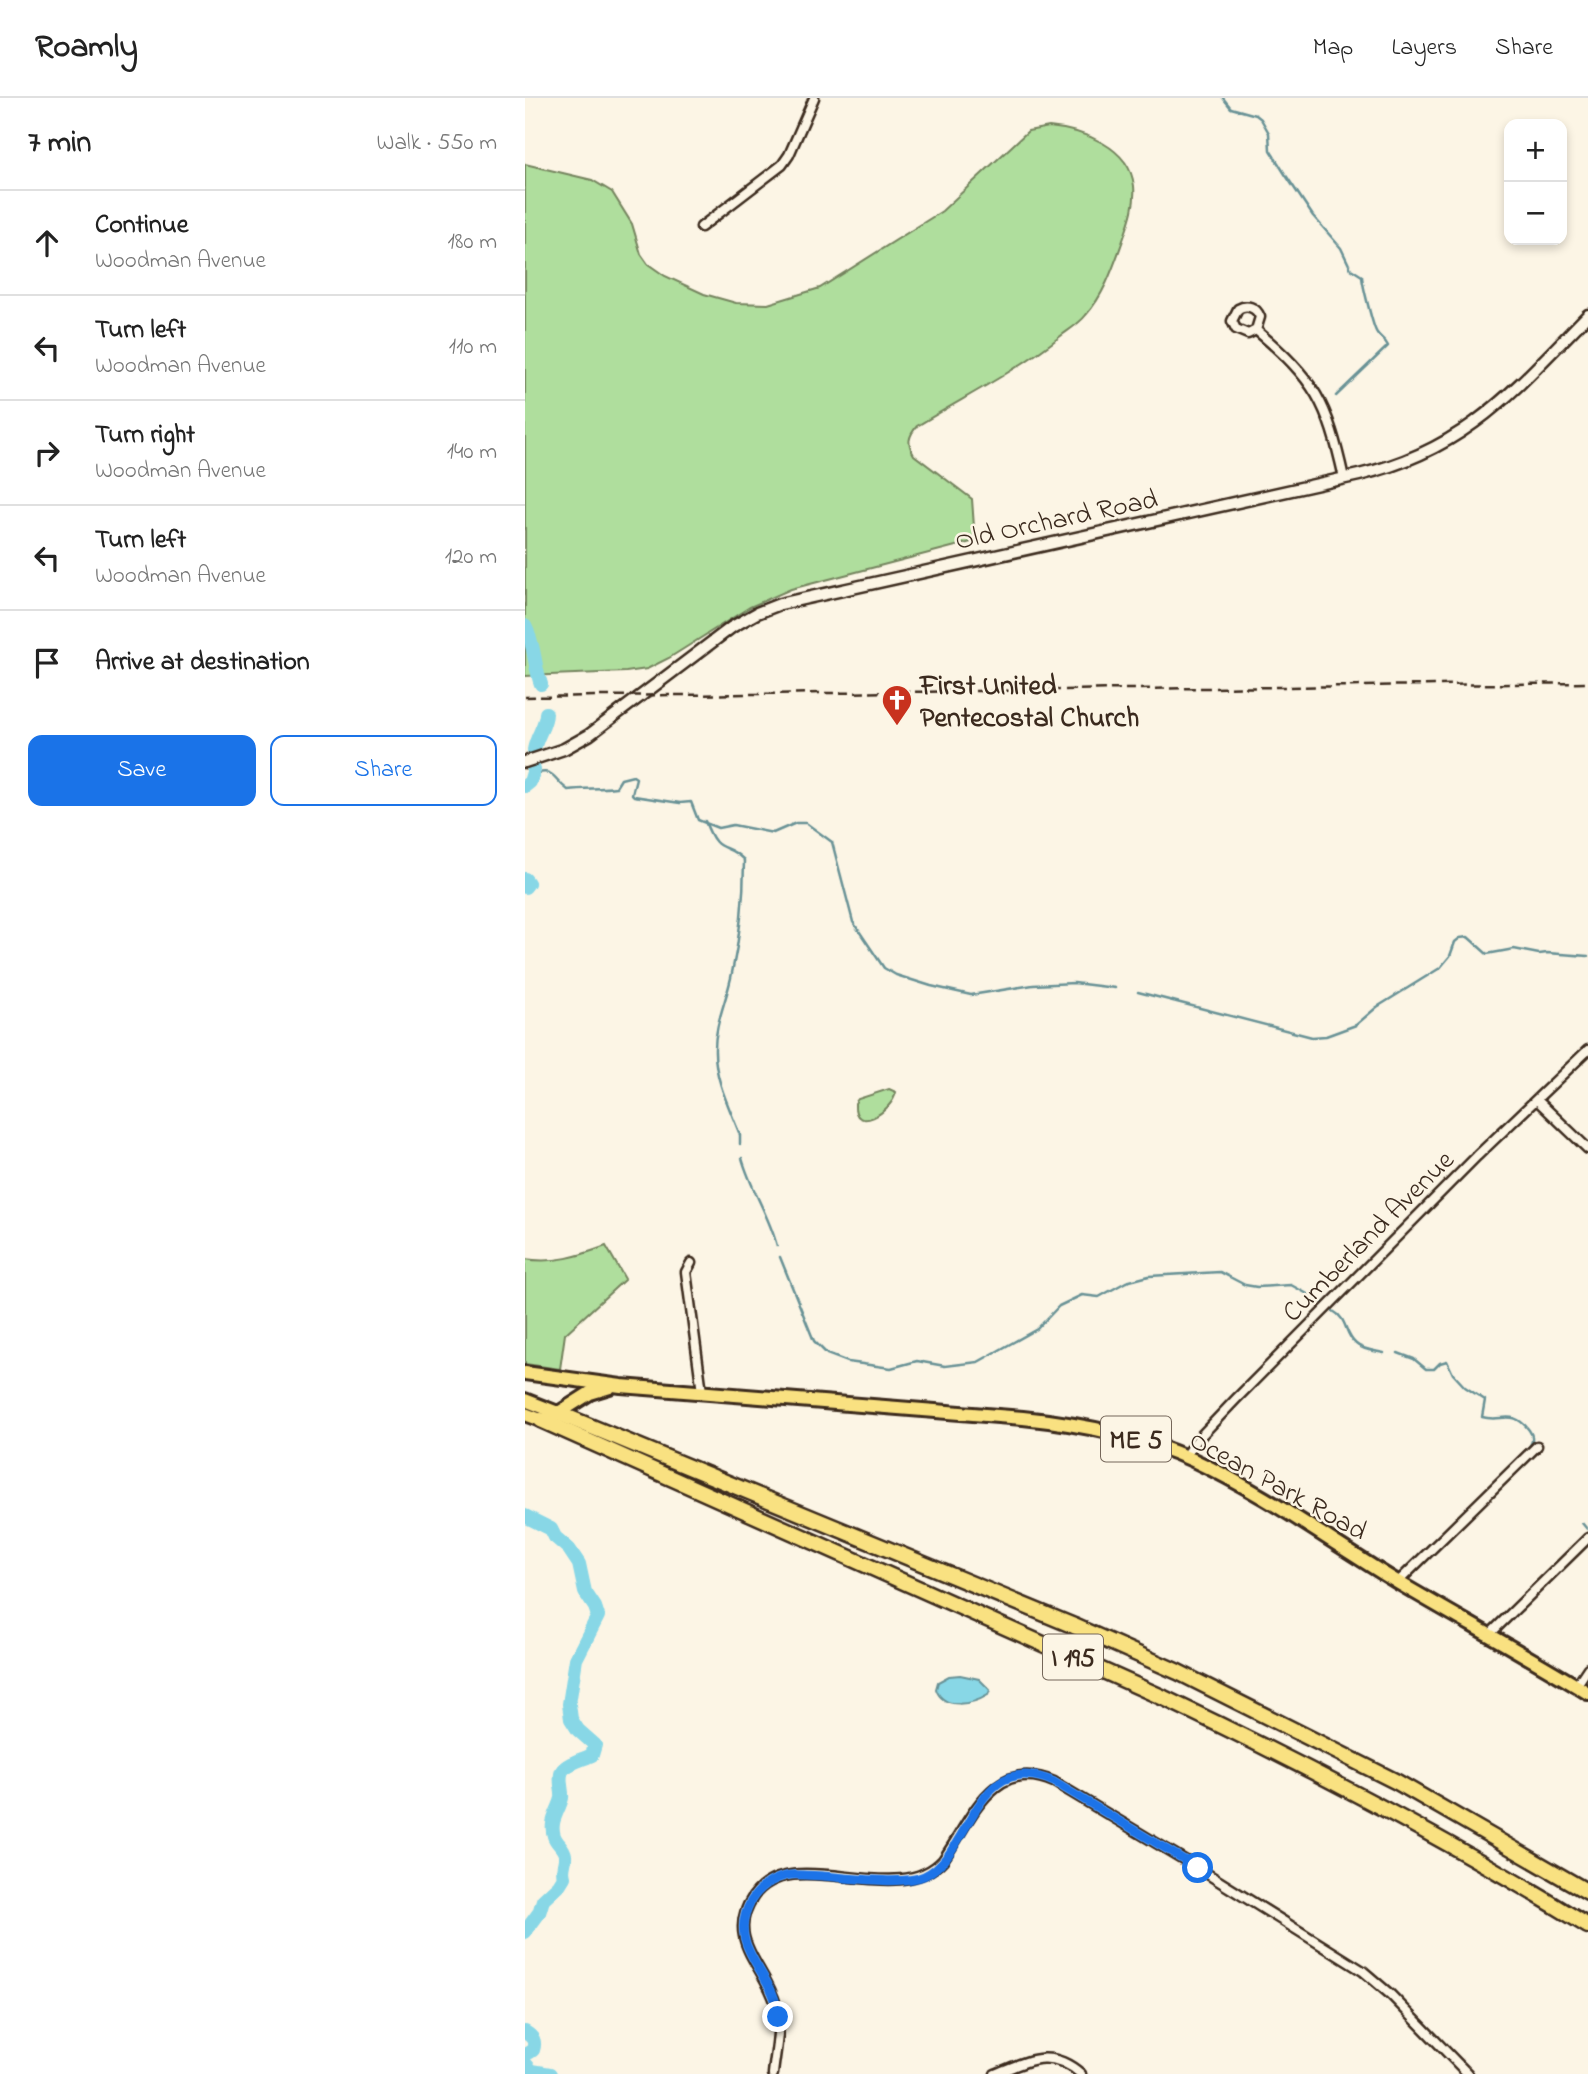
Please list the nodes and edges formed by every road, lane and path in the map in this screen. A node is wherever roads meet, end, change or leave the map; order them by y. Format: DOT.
graph roads {
  1 [pos="814,98"];
  2 [pos="701,227"];
  3 [pos="1588,315"];
  4 [pos="1256,330"];
  5 [pos="1344,478"];
  6 [pos="525,762"];
  7 [pos="1588,1051"];
  8 [pos="1537,1100"];
  9 [pos="1588,1149"];
  10 [pos="691,1263"];
  11 [pos="525,1373"];
  12 [pos="571,1379"];
  13 [pos="621,1386"];
  14 [pos="702,1392"];
  15 [pos="525,1400"];
  16 [pos="576,1401"];
  17 [pos="558,1413"];
  18 [pos="525,1414"];
  19 [pos="541,1420"];
  20 [pos="1537,1446"];
  21 [pos="1184,1457"];
  22 [pos="1588,1538"];
  23 [pos="1398,1582"];
  24 [pos="1490,1634"];
  25 [pos="1588,1668"];
  26 [pos="1576,1686"];
  27 [pos="1588,1693"];
  28 [pos="1588,1892"];
  29 [pos="1588,1926"];
  30 [pos="773,2074"];
  31 [pos="995,2074"];
  32 [pos="1081,2074"];
  33 [pos="1468,2074"];
  1 -- 2 [label="street"];
  3 -- 5 [label="street, Old Orchard Road"];
  4 -- 5 [label="street"];
  5 -- 6 [label="street, Old Orchard Road"];
  7 -- 8 [label="street, Cumberland Avenue"];
  8 -- 9 [label="street"];
  8 -- 21 [label="street, Cumberland Avenue"];
  10 -- 14 [label="street"];
  11 -- 12 [label="main road, Ocean Park Road / ME 5"];
  12 -- 13 [label="main road, Ocean Park Road / ME 5"];
  12 -- 16 [label="main road"];
  13 -- 14 [label="main road, Ocean Park Road / ME 5"];
  13 -- 16 [label="main road, Ocean Park Road / ME 5"];
  14 -- 21 [label="main road, Ocean Park Road / ME 5"];
  15 -- 17 [label="main road"];
  16 -- 17 [label="main road, Ocean Park Road / ME 5"];
  17 -- 19 [label="main road, Ocean Park Road / ME 5"];
  17 -- 28 [label="highway, I 195"];
  18 -- 19 [label="main road"];
  19 -- 29 [label="highway, I 195"];
  20 -- 23 [label="street"];
  21 -- 23 [label="main road, Ocean Park Road / ME 5"];
  22 -- 24 [label="street"];
  23 -- 24 [label="main road, Ocean Park Road / ME 5"];
  24 -- 26 [label="main road, Ocean Park Road / ME 5"];
  25 -- 26 [label="street"];
  26 -- 27 [label="main road, Ocean Park Road / ME 5"];
  30 -- 33 [label="street"];
  31 -- 32 [label="street"];
}
